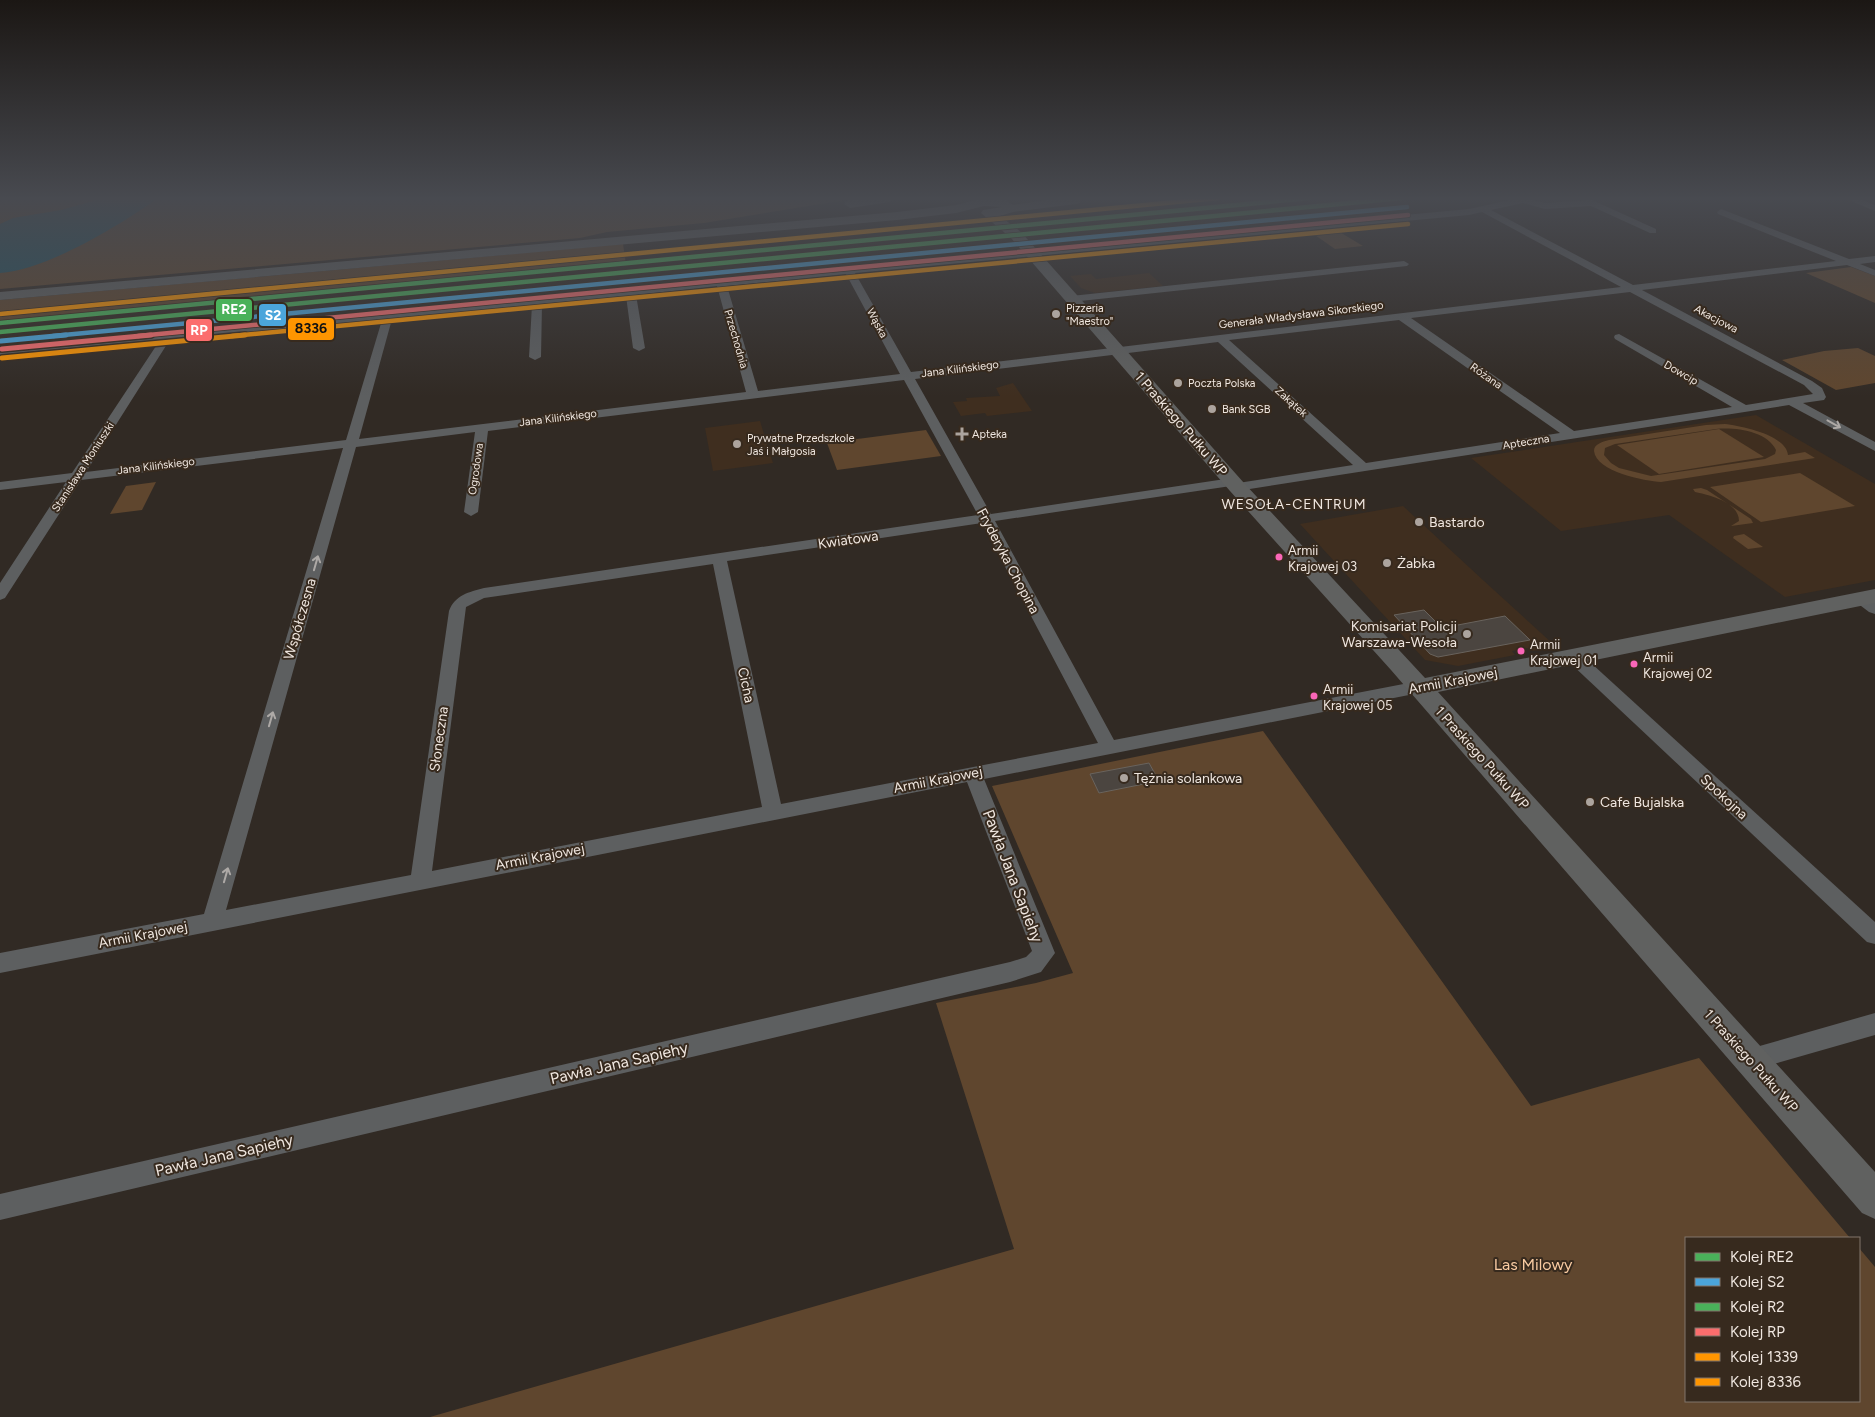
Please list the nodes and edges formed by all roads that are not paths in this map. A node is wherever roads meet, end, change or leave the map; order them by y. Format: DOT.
graph roads {
  1 [pos="359,264"];
  2 [pos="918,264"];
  3 [pos="1041,264"];
  4 [pos="1403,264"];
  5 [pos="1588,264"];
  6 [pos="1831,264"];
  7 [pos="1854,264"];
  8 [pos="849,271"];
  9 [pos="1875,273"];
  10 [pos="721,283"];
  11 [pos="1633,288"];
  12 [pos="631,292"];
  13 [pos="0,296"];
  14 [pos="1071,299"];
  15 [pos="537,301"];
  16 [pos="388,316"];
  17 [pos="1400,316"];
  18 [pos="1619,337"];
  19 [pos="166,338"];
  20 [pos="1220,338"];
  21 [pos="639,348"];
  22 [pos="1117,350"];
  23 [pos="0,355"];
  24 [pos="535,357"];
  25 [pos="905,376"];
  26 [pos="752,395"];
  27 [pos="1815,398"];
  28 [pos="1792,402"];
  29 [pos="1744,409"];
  30 [pos="482,427"];
  31 [pos="1571,436"];
  32 [pos="351,442"];
  33 [pos="1875,447"];
  34 [pos="1363,467"];
  35 [pos="77,476"];
  36 [pos="1234,484"];
  37 [pos="0,486"];
  38 [pos="471,512"];
  39 [pos="986,519"];
  40 [pos="719,559"];
  41 [pos="0,595"];
  42 [pos="465,601"];
  43 [pos="1870,601"];
  44 [pos="1574,657"];
  45 [pos="1419,687"];
  46 [pos="1109,747"];
  47 [pos="973,774"];
  48 [pos="773,812"];
  49 [pos="420,881"];
  50 [pos="212,922"];
  51 [pos="1875,936"];
  52 [pos="0,963"];
  53 [pos="1875,1024"];
  54 [pos="1750,1060"];
  55 [pos="1875,1200"];
  56 [pos="0,1207"];
  1 -- 13 [label="street"];
  2 -- 8 [label="street"];
  3 -- 14 [label="street, 1 Praskiego Pułku WP"];
  4 -- 14 [label="street"];
  5 -- 11 [label="street, Akacjowa"];
  6 -- 11 [label="street, Generała Władysława Sikorskiego"];
  7 -- 9 [label="street"];
  8 -- 10 [label="street"];
  8 -- 25 [label="street, Wąska"];
  10 -- 12 [label="street"];
  10 -- 26 [label="street, Przechodnia"];
  11 -- 17 [label="street, Generała Władysława Sikorskiego"];
  11 -- 27 [label="street, Akacjowa"];
  12 -- 15 [label="street"];
  12 -- 21 [label="street"];
  14 -- 22 [label="street, 1 Praskiego Pułku WP"];
  15 -- 16 [label="street"];
  15 -- 24 [label="street"];
  16 -- 19 [label="street"];
  16 -- 32 [label="street, Współczesna"];
  17 -- 20 [label="street, Generała Władysława Sikorskiego"];
  17 -- 31 [label="street, Różana"];
  18 -- 29 [label="street, Dowcip"];
  19 -- 23 [label="street"];
  19 -- 35 [label="street, Stanisława Moniuszki"];
  20 -- 22 [label="street, Generała Władysława Sikorskiego"];
  20 -- 34 [label="street, Zakątek"];
  22 -- 25 [label="street, Jana Kilińskiego"];
  22 -- 36 [label="street, 1 Praskiego Pułku WP"];
  25 -- 26 [label="street, Jana Kilińskiego"];
  25 -- 39 [label="street, Fryderyka Chopina"];
  26 -- 30 [label="street, Jana Kilińskiego"];
  27 -- 28 [label="street, Apteczna"];
  28 -- 29 [label="street, Apteczna"];
  28 -- 33 [label="street, one-way"];
  29 -- 31 [label="street, Apteczna"];
  30 -- 32 [label="street, Jana Kilińskiego"];
  30 -- 38 [label="street, Ogrodowa"];
  31 -- 34 [label="street, Apteczna"];
  32 -- 35 [label="street, Jana Kilińskiego"];
  50 -- 32 [label="street, Współczesna, one-way"];
  34 -- 36 [label="street, Apteczna"];
  35 -- 37 [label="street, Jana Kilińskiego"];
  35 -- 41 [label="street, Stanisława Moniuszki"];
  36 -- 39 [label="street, Kwiatowa"];
  36 -- 45 [label="street, 1 Praskiego Pułku WP"];
  39 -- 40 [label="street, Kwiatowa"];
  39 -- 46 [label="street, Fryderyka Chopina"];
  40 -- 42 [label="street, Kwiatowa"];
  40 -- 48 [label="street, Cicha"];
  42 -- 49 [label="street, Słoneczna"];
  43 -- 44 [label="street, Armii Krajowej"];
  44 -- 45 [label="street, Armii Krajowej"];
  44 -- 51 [label="street, Spokojna"];
  45 -- 46 [label="street, Armii Krajowej"];
  45 -- 54 [label="street, 1 Praskiego Pułku WP"];
  46 -- 47 [label="street, Armii Krajowej"];
  47 -- 48 [label="street, Armii Krajowej"];
  47 -- 56 [label="street, Pawła Jana Sapiehy"];
  48 -- 49 [label="street, Armii Krajowej"];
  49 -- 50 [label="street, Armii Krajowej"];
  50 -- 52 [label="street, Armii Krajowej"];
  53 -- 54 [label="street"];
  54 -- 55 [label="street, 1 Praskiego Pułku WP"];
}
